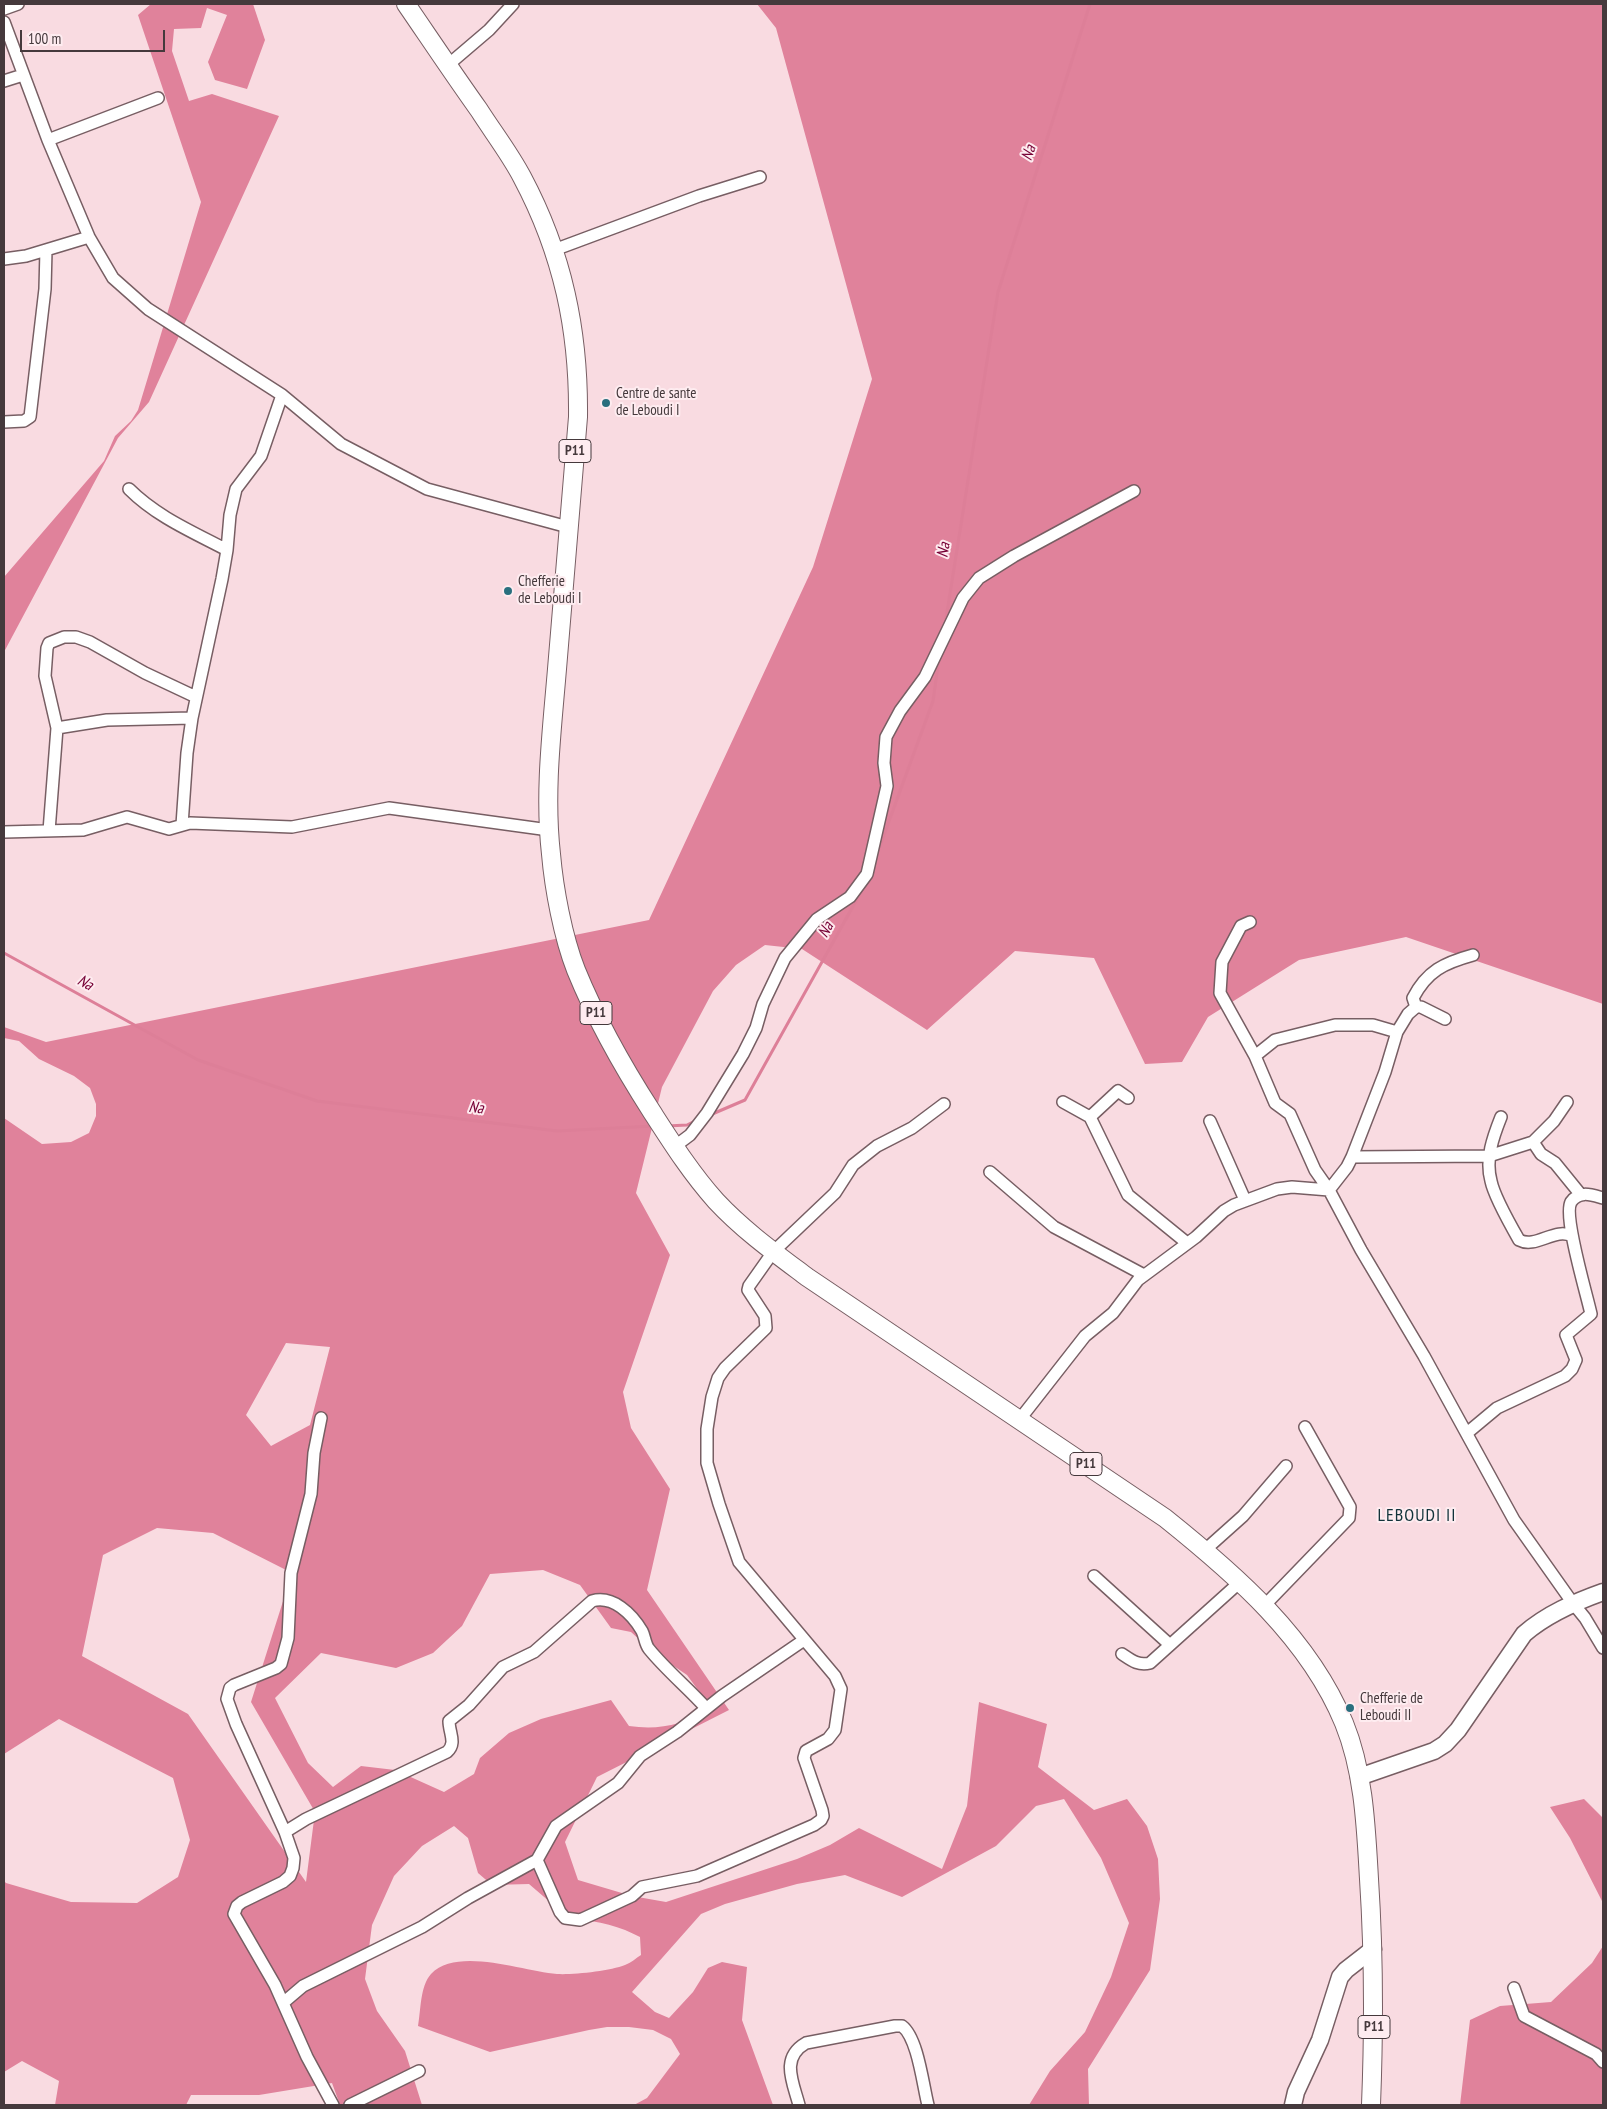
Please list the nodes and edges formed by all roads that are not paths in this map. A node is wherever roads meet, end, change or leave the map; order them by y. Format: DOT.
graph roads {
  1 [pos="18,4"];
  2 [pos="406,4"];
  3 [pos="513,4"];
  4 [pos="4,9"];
  5 [pos="4,22"];
  6 [pos="448,65"];
  7 [pos="23,75"];
  8 [pos="4,81"];
  9 [pos="158,98"];
  10 [pos="48,140"];
  11 [pos="760,177"];
  12 [pos="89,236"];
  13 [pos="46,250"];
  14 [pos="554,250"];
  15 [pos="4,259"];
  16 [pos="282,395"];
  17 [pos="4,422"];
  18 [pos="129,489"];
  19 [pos="1134,491"];
  20 [pos="568,527"];
  21 [pos="227,550"];
  22 [pos="196,697"];
  23 [pos="192,718"];
  24 [pos="57,728"];
  25 [pos="182,825"];
  26 [pos="549,830"];
  27 [pos="49,831"];
  28 [pos="4,832"];
  29 [pos="1250,922"];
  30 [pos="1473,955"];
  31 [pos="1416,1007"];
  32 [pos="1445,1019"];
  33 [pos="1397,1032"];
  34 [pos="1255,1056"];
  35 [pos="1128,1098"];
  36 [pos="1063,1102"];
  37 [pos="1567,1102"];
  38 [pos="944,1104"];
  39 [pos="1090,1117"];
  40 [pos="1501,1117"];
  41 [pos="1210,1121"];
  42 [pos="1533,1142"];
  43 [pos="674,1147"];
  44 [pos="1489,1156"];
  45 [pos="1352,1157"];
  46 [pos="990,1172"];
  47 [pos="1329,1190"];
  48 [pos="1581,1195"];
  49 [pos="1603,1198"];
  50 [pos="1245,1200"];
  51 [pos="1572,1236"];
  52 [pos="1188,1244"];
  53 [pos="773,1252"];
  54 [pos="1144,1275"];
  55 [pos="321,1418"];
  56 [pos="1020,1420"];
  57 [pos="1304,1427"];
  58 [pos="1467,1433"];
  59 [pos="1286,1466"];
  60 [pos="1205,1550"];
  61 [pos="1094,1576"];
  62 [pos="1240,1582"];
  63 [pos="1603,1592"];
  64 [pos="1572,1602"];
  65 [pos="1264,1606"];
  66 [pos="804,1640"];
  67 [pos="1169,1644"];
  68 [pos="1603,1648"];
  69 [pos="1122,1654"];
  70 [pos="706,1708"];
  71 [pos="1359,1778"];
  72 [pos="285,1832"];
  73 [pos="537,1860"];
  74 [pos="1373,1949"];
  75 [pos="1514,1988"];
  76 [pos="283,2003"];
  77 [pos="1603,2062"];
  78 [pos="419,2071"];
  79 [pos="333,2105"];
  80 [pos="350,2105"];
  81 [pos="799,2105"];
  82 [pos="928,2105"];
  83 [pos="1292,2105"];
  84 [pos="1371,2105"];
  1 -- 4 [label="street"];
  2 -- 6 [label="main road, P11"];
  3 -- 6 [label="street"];
  5 -- 7 [label="street"];
  6 -- 14 [label="main road, P11"];
  7 -- 8 [label="street"];
  7 -- 10 [label="street"];
  9 -- 10 [label="street"];
  10 -- 12 [label="street"];
  11 -- 14 [label="street"];
  12 -- 13 [label="street"];
  12 -- 16 [label="street"];
  13 -- 15 [label="street"];
  13 -- 17 [label="street"];
  14 -- 20 [label="main road, P11"];
  16 -- 20 [label="street"];
  16 -- 21 [label="street"];
  18 -- 21 [label="street"];
  19 -- 43 [label="street"];
  20 -- 26 [label="main road, P11"];
  21 -- 22 [label="street"];
  22 -- 23 [label="street"];
  22 -- 24 [label="street"];
  23 -- 24 [label="street"];
  23 -- 25 [label="street"];
  24 -- 27 [label="street"];
  25 -- 26 [label="street"];
  25 -- 27 [label="street"];
  26 -- 43 [label="main road, P11"];
  27 -- 28 [label="street"];
  29 -- 34 [label="street"];
  30 -- 31 [label="street"];
  31 -- 32 [label="street"];
  31 -- 33 [label="street"];
  33 -- 34 [label="street"];
  33 -- 45 [label="street"];
  34 -- 47 [label="street"];
  35 -- 39 [label="street"];
  36 -- 39 [label="street"];
  37 -- 42 [label="street"];
  38 -- 53 [label="street"];
  39 -- 52 [label="street"];
  40 -- 44 [label="street"];
  41 -- 50 [label="street"];
  42 -- 44 [label="street"];
  42 -- 48 [label="street"];
  43 -- 53 [label="main road, P11"];
  44 -- 45 [label="street"];
  44 -- 51 [label="street"];
  45 -- 47 [label="street"];
  46 -- 54 [label="street"];
  47 -- 50 [label="street"];
  47 -- 58 [label="street"];
  48 -- 49 [label="street"];
  48 -- 51 [label="street"];
  50 -- 52 [label="street"];
  51 -- 58 [label="street"];
  52 -- 54 [label="street"];
  53 -- 56 [label="main road, P11"];
  53 -- 66 [label="street"];
  54 -- 56 [label="street"];
  55 -- 72 [label="street"];
  56 -- 60 [label="main road, P11"];
  57 -- 65 [label="street"];
  58 -- 64 [label="street"];
  59 -- 60 [label="street"];
  60 -- 62 [label="main road, P11"];
  61 -- 67 [label="street"];
  62 -- 65 [label="main road, P11"];
  62 -- 67 [label="street"];
  63 -- 64 [label="street"];
  64 -- 68 [label="street"];
  64 -- 71 [label="street"];
  65 -- 71 [label="main road, P11"];
  66 -- 70 [label="street"];
  66 -- 73 [label="street"];
  67 -- 69 [label="street"];
  70 -- 72 [label="street"];
  70 -- 73 [label="street"];
  71 -- 74 [label="main road, P11"];
  72 -- 76 [label="street"];
  73 -- 76 [label="street"];
  74 -- 83 [label="street"];
  74 -- 84 [label="main road, P11"];
  75 -- 77 [label="street"];
  76 -- 79 [label="street"];
  78 -- 80 [label="street"];
  81 -- 82 [label="street"];
}
